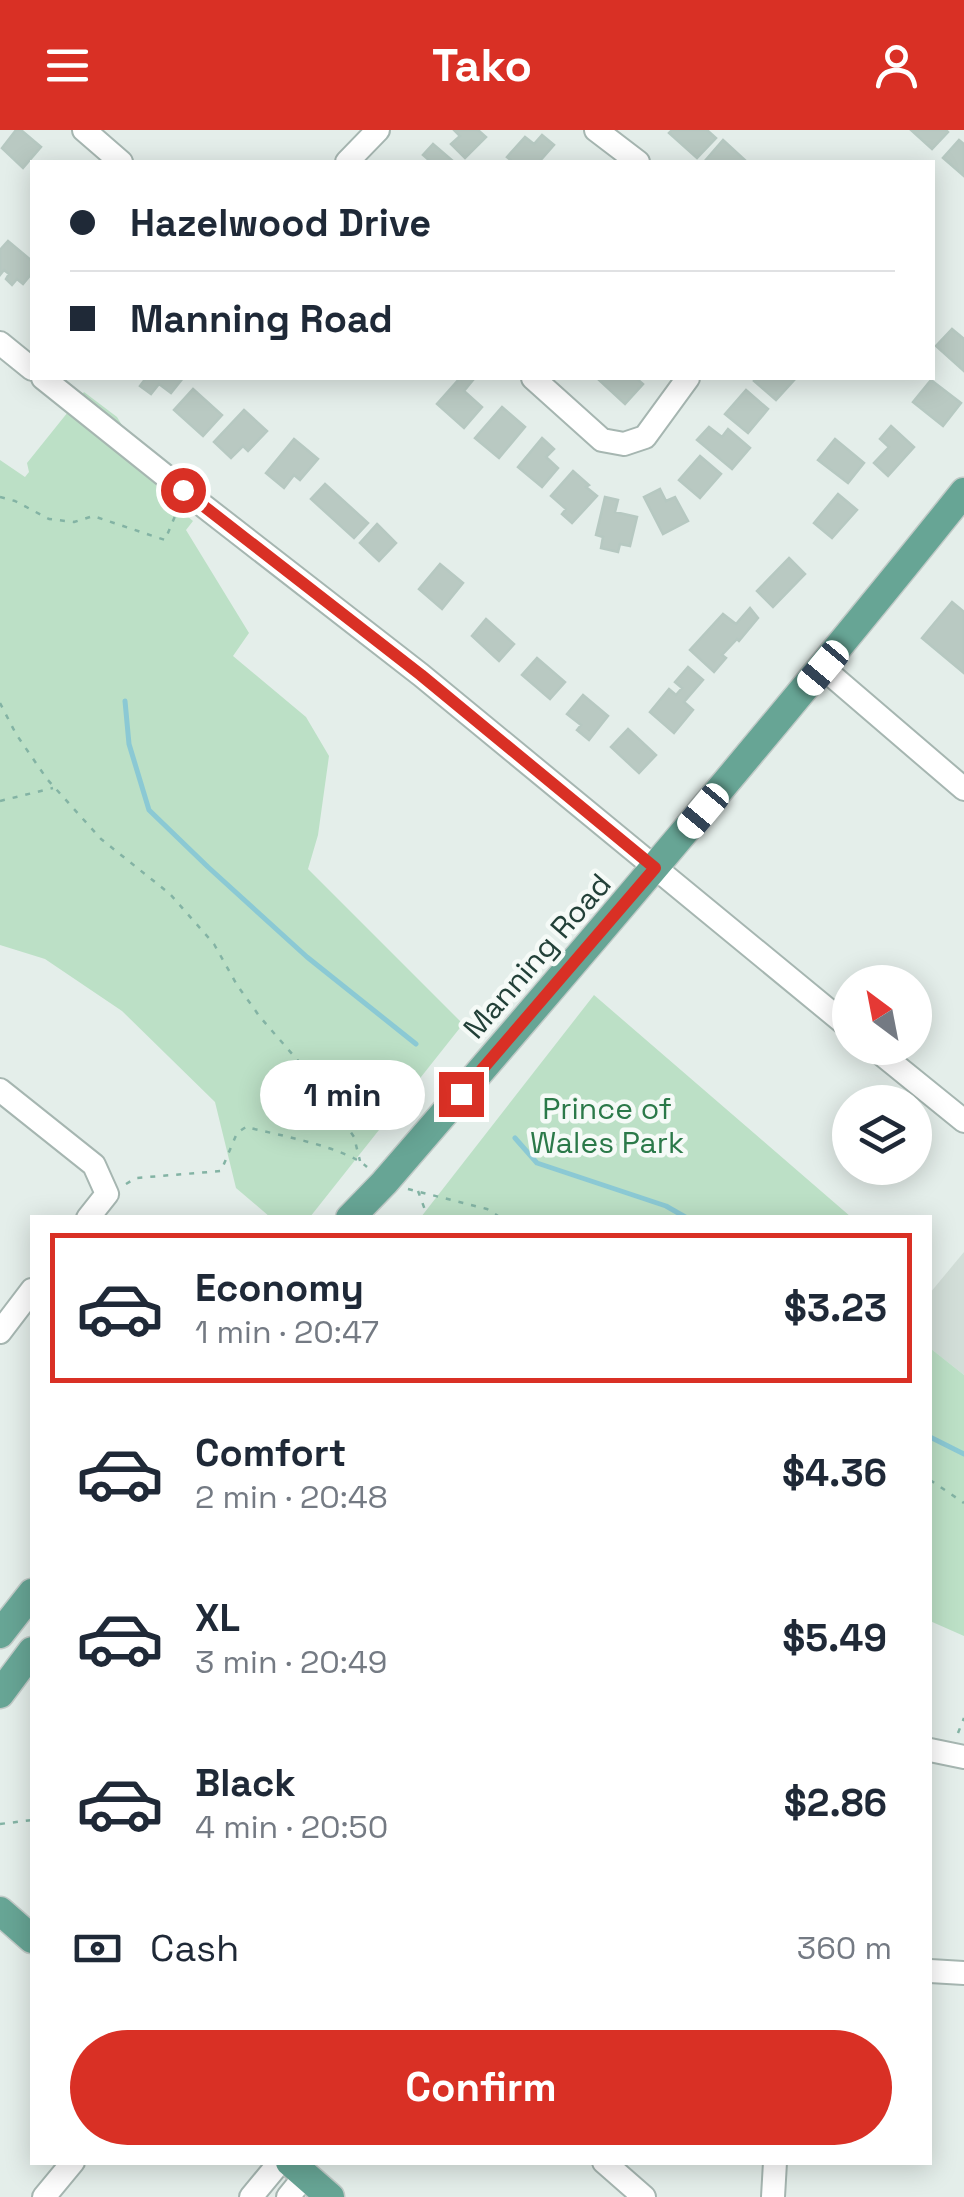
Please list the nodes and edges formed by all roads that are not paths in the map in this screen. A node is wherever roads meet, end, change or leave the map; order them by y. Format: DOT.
graph roads {
  1 [pos="378,130"];
  2 [pos="596,130"];
  3 [pos="97,134"];
  4 [pos="119,160"];
  5 [pos="350,160"];
  6 [pos="635,160"];
  7 [pos="0,343"];
  8 [pos="30,367"];
  9 [pos="46,380"];
  10 [pos="535,380"];
  11 [pos="687,380"];
  12 [pos="964,492"];
  13 [pos="823,668"];
  14 [pos="964,788"];
  15 [pos="655,868"];
  16 [pos="832,1013"];
  17 [pos="895,1065"];
  18 [pos="0,1090"];
  19 [pos="964,1121"];
  20 [pos="384,1182"];
  21 [pos="90,1215"];
  22 [pos="353,1215"];
  23 [pos="371,1215"];
  24 [pos="30,1293"];
  25 [pos="0,1332"];
  26 [pos="30,1596"];
  27 [pos="0,1634"];
  28 [pos="30,1654"];
  29 [pos="0,1694"];
  30 [pos="961,1746"];
  31 [pos="932,1750"];
  32 [pos="0,1911"];
  33 [pos="30,1937"];
  34 [pos="932,1971"];
  35 [pos="964,1973"];
  36 [pos="71,2165"];
  37 [pos="278,2165"];
  38 [pos="607,2165"];
  39 [pos="775,2165"];
  40 [pos="294,2178"];
  41 [pos="44,2197"];
  42 [pos="251,2197"];
  43 [pos="330,2197"];
  44 [pos="644,2197"];
  45 [pos="774,2197"];
  1 -- 5 [label="street"];
  2 -- 6 [label="street"];
  3 -- 4 [label="street"];
  7 -- 8 [label="street"];
  9 -- 15 [label="street"];
  10 -- 11 [label="street"];
  12 -- 13 [label="main road, Manning Road"];
  13 -- 14 [label="street"];
  13 -- 15 [label="main road, Manning Road"];
  15 -- 16 [label="street"];
  15 -- 20 [label="main road, Manning Road"];
  17 -- 19 [label="street"];
  18 -- 21 [label="street"];
  20 -- 22 [label="main road, Manning Road"];
  20 -- 23 [label="main road, Manning Road"];
  24 -- 25 [label="street"];
  26 -- 27 [label="main road"];
  28 -- 29 [label="main road"];
  30 -- 31 [label="street"];
  32 -- 33 [label="main road"];
  34 -- 35 [label="street"];
  36 -- 41 [label="street"];
  37 -- 42 [label="street"];
  38 -- 44 [label="street"];
  39 -- 45 [label="street"];
  40 -- 43 [label="main road"];
}
